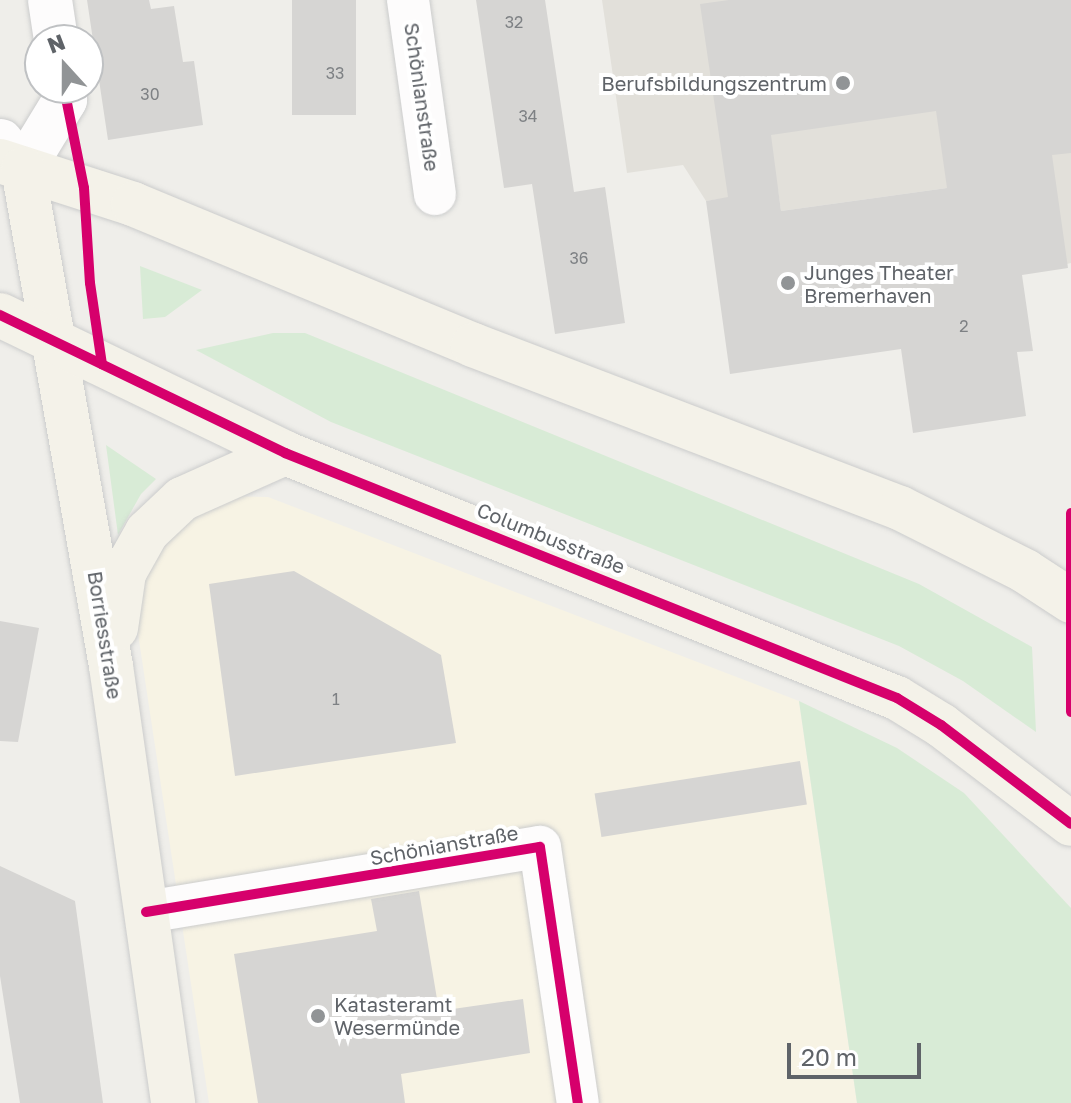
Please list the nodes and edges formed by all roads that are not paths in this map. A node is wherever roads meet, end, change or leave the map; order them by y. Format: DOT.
graph roads {
  1 [pos="50,0"];
  2 [pos="408,0"];
  3 [pos="54,24"];
  4 [pos="61,104"];
  5 [pos="8,157"];
  6 [pos="435,194"];
  7 [pos="0,315"];
  8 [pos="52,341"];
  9 [pos="285,453"];
  10 [pos="1071,601"];
  11 [pos="111,666"];
  12 [pos="1071,824"];
  13 [pos="146,912"];
  14 [pos="173,1103"];
  15 [pos="578,1103"];
  1 -- 3 [label="street"];
  2 -- 6 [label="street, Schönianstraße"];
  4 -- 5 [label="street"];
  5 -- 8 [label="main road, Borriesstraße"];
  5 -- 10 [label="main road"];
  7 -- 8 [label="main road, Columbusstraße"];
  8 -- 9 [label="main road, Columbusstraße"];
  8 -- 11 [label="main road, Borriesstraße"];
  9 -- 11 [label="main road"];
  9 -- 12 [label="main road, Columbusstraße"];
  11 -- 13 [label="main road, Borriesstraße"];
  13 -- 14 [label="main road, Borriesstraße"];
  13 -- 15 [label="street, Schönianstraße"];
}
